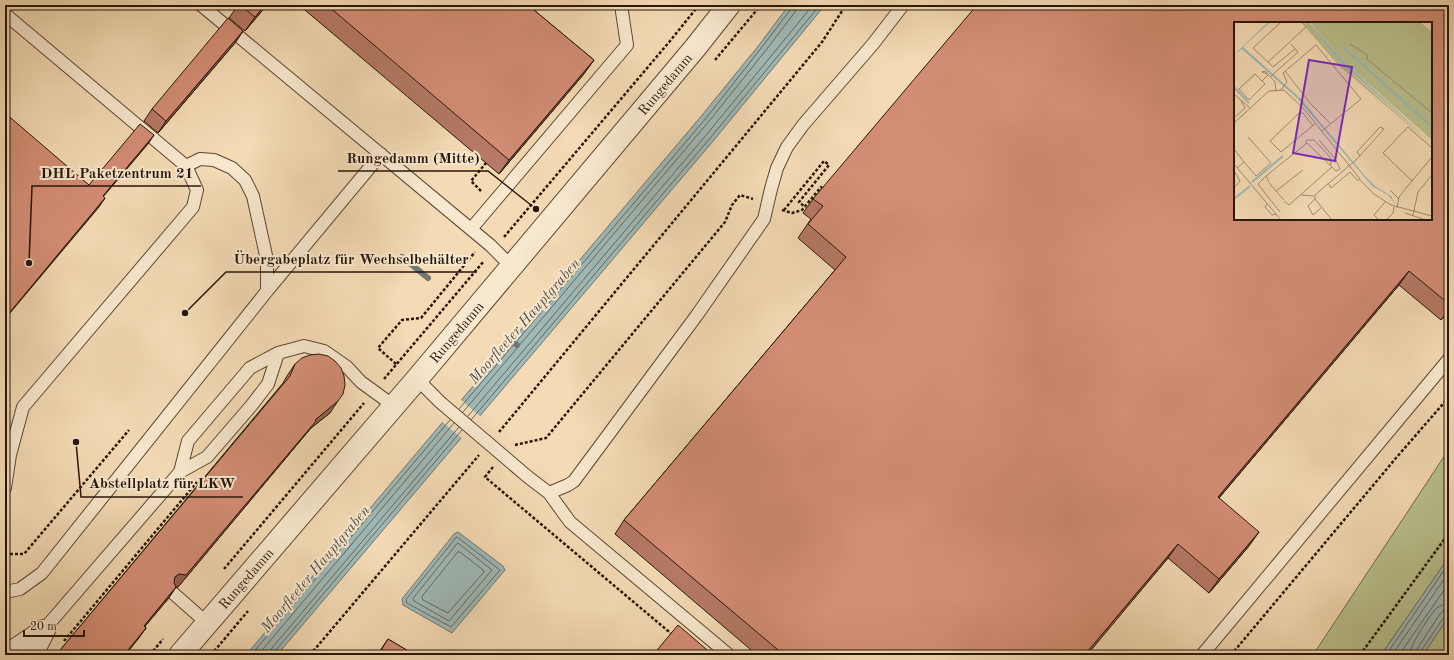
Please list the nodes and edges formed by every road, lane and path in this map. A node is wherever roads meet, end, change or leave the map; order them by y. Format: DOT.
graph roads {
  1 [pos="201,5"];
  2 [pos="621,5"];
  3 [pos="700,5"];
  4 [pos="729,5"];
  5 [pos="846,5"];
  6 [pos="903,5"];
  7 [pos="5,14"];
  8 [pos="380,154"];
  9 [pos="486,163"];
  10 [pos="186,166"];
  11 [pos="823,189"];
  12 [pos="494,202"];
  13 [pos="805,207"];
  14 [pos="784,210"];
  15 [pos="792,213"];
  16 [pos="471,230"];
  17 [pos="484,241"];
  18 [pos="493,250"];
  19 [pos="511,266"];
  20 [pos="267,291"];
  21 [pos="278,353"];
  22 [pos="1449,359"];
  23 [pos="396,364"];
  24 [pos="417,379"];
  25 [pos="373,391"];
  26 [pos="1449,397"];
  27 [pos="394,406"];
  28 [pos="129,430"];
  29 [pos="486,441"];
  30 [pos="180,472"];
  31 [pos="200,478"];
  32 [pos="5,488"];
  33 [pos="548,493"];
  34 [pos="1449,533"];
  35 [pos="5,554"];
  36 [pos="221,572"];
  37 [pos="5,592"];
  38 [pos="173,593"];
  39 [pos="55,617"];
  40 [pos="207,623"];
  41 [pos="165,638"];
  42 [pos="62,643"];
  43 [pos="5,651"];
  44 [pos="22,655"];
  45 [pos="38,655"];
  46 [pos="150,655"];
  47 [pos="180,655"];
  48 [pos="310,655"];
  49 [pos="729,655"];
  50 [pos="1202,655"];
  51 [pos="1231,655"];
  52 [pos="1360,655"];
  1 -- 8 [label="lane"];
  2 -- 12 [label="lane"];
  3 -- 18 [label="path"];
  4 -- 19 [label="street, Rungedamm"];
  5 -- 29 [label="path"];
  6 -- 33 [label="lane"];
  7 -- 10 [label="lane"];
  8 -- 16 [label="lane"];
  8 -- 20 [label="lane"];
  9 -- 12 [label="path"];
  10 -- 20 [label="lane"];
  10 -- 32 [label="lane"];
  11 -- 13 [label="path"];
  12 -- 16 [label="lane"];
  13 -- 14 [label="path"];
  13 -- 15 [label="path"];
  16 -- 17 [label="lane"];
  17 -- 18 [label="lane"];
  17 -- 23 [label="path"];
  18 -- 19 [label="lane"];
  18 -- 23 [label="path"];
  19 -- 24 [label="street, Rungedamm"];
  20 -- 37 [label="lane"];
  21 -- 25 [label="lane"];
  21 -- 30 [label="lane"];
  21 -- 30 [label="lane"];
  22 -- 50 [label="lane"];
  23 -- 25 [label="path"];
  24 -- 27 [label="street, Rungedamm"];
  24 -- 29 [label="lane"];
  25 -- 27 [label="lane"];
  25 -- 36 [label="path"];
  26 -- 51 [label="path"];
  27 -- 40 [label="street, Rungedamm"];
  28 -- 35 [label="path"];
  29 -- 33 [label="lane"];
  29 -- 48 [label="path"];
  30 -- 39 [label="lane"];
  31 -- 42 [label="path"];
  33 -- 49 [label="lane"];
  34 -- 52 [label="path"];
  38 -- 40 [label="lane"];
  39 -- 43 [label="lane"];
  39 -- 44 [label="lane"];
  39 -- 45 [label="lane"];
  40 -- 47 [label="street, Rungedamm"];
  41 -- 46 [label="path"];
}
